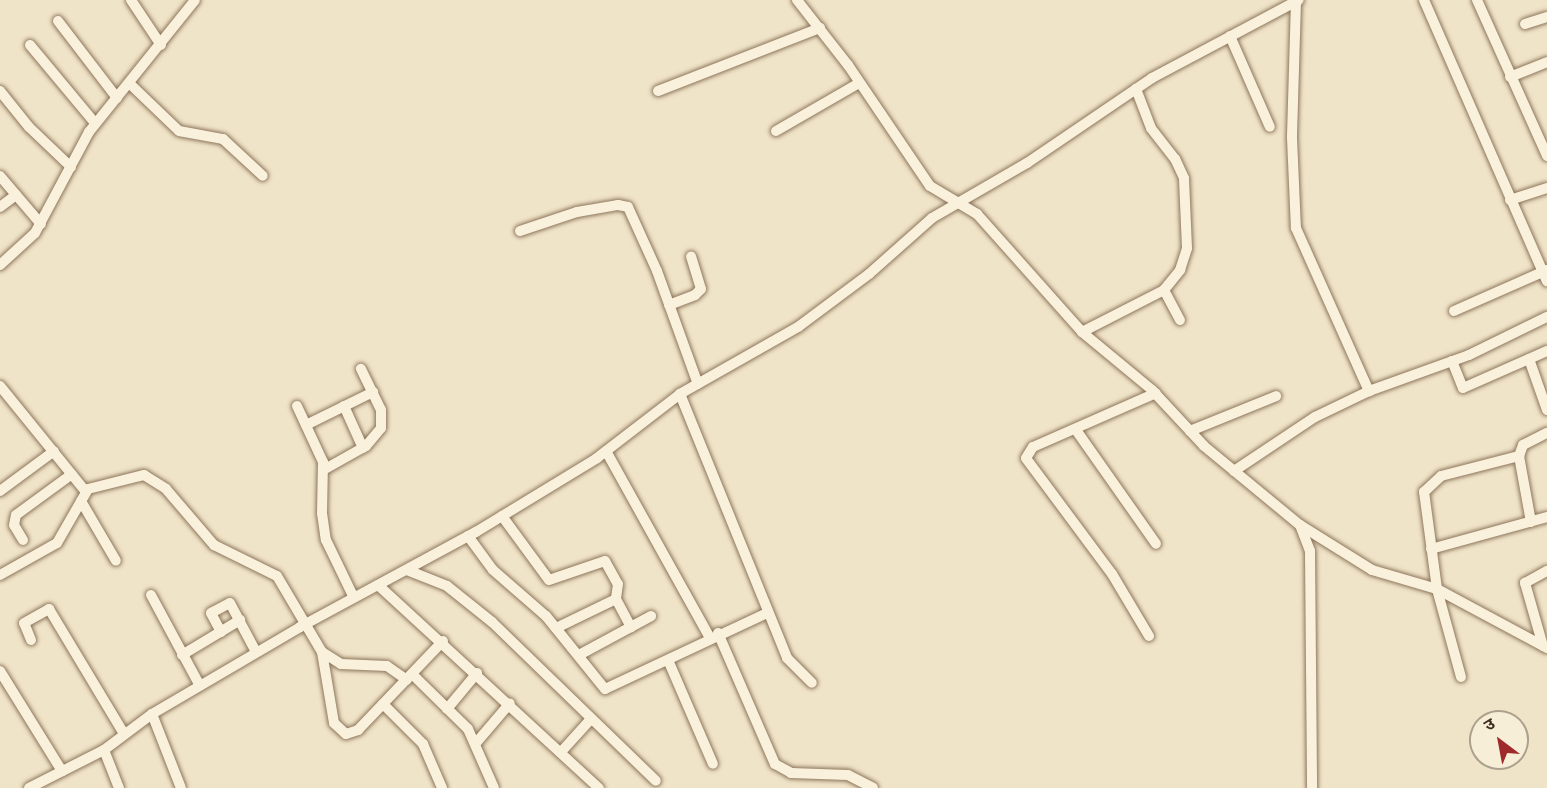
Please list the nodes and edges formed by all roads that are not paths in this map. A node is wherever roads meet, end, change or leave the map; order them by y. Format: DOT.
graph roads {
  1 [pos="131,0"];
  2 [pos="195,0"];
  3 [pos="797,0"];
  4 [pos="1424,0"];
  5 [pos="1477,0"];
  6 [pos="1298,1"];
  7 [pos="1547,17"];
  8 [pos="58,21"];
  9 [pos="1526,24"];
  10 [pos="820,28"];
  11 [pos="1230,36"];
  12 [pos="30,45"];
  13 [pos="161,45"];
  14 [pos="1547,62"];
  15 [pos="1510,77"];
  16 [pos="859,82"];
  17 [pos="129,83"];
  18 [pos="1136,89"];
  19 [pos="0,91"];
  20 [pos="658,91"];
  21 [pos="117,98"];
  22 [pos="95,123"];
  23 [pos="1269,127"];
  24 [pos="776,131"];
  25 [pos="1547,156"];
  26 [pos="71,167"];
  27 [pos="0,176"];
  28 [pos="263,176"];
  29 [pos="1547,188"];
  30 [pos="16,195"];
  31 [pos="1510,200"];
  32 [pos="962,201"];
  33 [pos="0,207"];
  34 [pos="41,224"];
  35 [pos="520,231"];
  36 [pos="692,257"];
  37 [pos="0,265"];
  38 [pos="1546,274"];
  39 [pos="1164,290"];
  40 [pos="669,305"];
  41 [pos="1454,311"];
  42 [pos="1547,317"];
  43 [pos="1180,320"];
  44 [pos="1082,332"];
  45 [pos="1547,351"];
  46 [pos="1529,359"];
  47 [pos="1452,361"];
  48 [pos="361,369"];
  49 [pos="698,384"];
  50 [pos="0,386"];
  51 [pos="1369,391"];
  52 [pos="373,392"];
  53 [pos="1156,393"];
  54 [pos="680,394"];
  55 [pos="1276,396"];
  56 [pos="297,406"];
  57 [pos="344,406"];
  58 [pos="1547,410"];
  59 [pos="306,425"];
  60 [pos="1076,430"];
  61 [pos="1190,430"];
  62 [pos="1547,433"];
  63 [pos="363,448"];
  64 [pos="606,451"];
  65 [pos="54,452"];
  66 [pos="1519,456"];
  67 [pos="325,469"];
  68 [pos="1234,471"];
  69 [pos="72,474"];
  70 [pos="0,491"];
  71 [pos="83,496"];
  72 [pos="502,516"];
  73 [pos="1547,517"];
  74 [pos="1531,522"];
  75 [pos="1300,525"];
  76 [pos="468,536"];
  77 [pos="23,540"];
  78 [pos="1156,544"];
  79 [pos="1431,549"];
  80 [pos="116,561"];
  81 [pos="407,570"];
  82 [pos="1547,571"];
  83 [pos="0,575"];
  84 [pos="378,585"];
  85 [pos="1437,589"];
  86 [pos="151,595"];
  87 [pos="354,598"];
  88 [pos="616,599"];
  89 [pos="767,613"];
  90 [pos="651,616"];
  91 [pos="240,621"];
  92 [pos="304,625"];
  93 [pos="631,627"];
  94 [pos="556,628"];
  95 [pos="1543,628"];
  96 [pos="221,632"];
  97 [pos="714,635"];
  98 [pos="1149,636"];
  99 [pos="31,640"];
  100 [pos="443,641"];
  101 [pos="1545,647"];
  102 [pos="256,652"];
  103 [pos="322,652"];
  104 [pos="182,655"];
  105 [pos="579,655"];
  106 [pos="668,660"];
  107 [pos="0,671"];
  108 [pos="477,673"];
  109 [pos="410,677"];
  110 [pos="1461,677"];
  111 [pos="812,683"];
  112 [pos="200,686"];
  113 [pos="383,704"];
  114 [pos="510,704"];
  115 [pos="447,709"];
  116 [pos="152,714"];
  117 [pos="590,720"];
  118 [pos="124,734"];
  119 [pos="476,743"];
  120 [pos="104,750"];
  121 [pos="561,752"];
  122 [pos="713,764"];
  123 [pos="62,771"];
  124 [pos="656,781"];
  125 [pos="29,788"];
  126 [pos="119,788"];
  127 [pos="181,788"];
  128 [pos="442,788"];
  129 [pos="494,788"];
  130 [pos="599,788"];
  131 [pos="873,788"];
  132 [pos="1312,788"];
  1 -- 13 [label="street"];
  2 -- 13 [label="street"];
  3 -- 10 [label="street"];
  4 -- 31 [label="street"];
  5 -- 15 [label="street"];
  6 -- 11 [label="street"];
  6 -- 51 [label="street"];
  7 -- 9 [label="street"];
  8 -- 21 [label="street"];
  10 -- 16 [label="street"];
  10 -- 20 [label="street"];
  11 -- 18 [label="street"];
  11 -- 23 [label="street"];
  12 -- 22 [label="street"];
  13 -- 17 [label="street"];
  14 -- 15 [label="street"];
  15 -- 25 [label="street"];
  16 -- 24 [label="street"];
  16 -- 32 [label="street"];
  17 -- 21 [label="street"];
  17 -- 28 [label="street"];
  18 -- 32 [label="street"];
  18 -- 39 [label="street"];
  19 -- 26 [label="street"];
  21 -- 22 [label="street"];
  22 -- 26 [label="street"];
  26 -- 34 [label="street"];
  27 -- 30 [label="street"];
  29 -- 31 [label="street"];
  30 -- 33 [label="street"];
  30 -- 34 [label="street"];
  31 -- 38 [label="street"];
  32 -- 44 [label="street"];
  32 -- 49 [label="street"];
  34 -- 37 [label="street"];
  35 -- 40 [label="street"];
  36 -- 40 [label="street"];
  38 -- 41 [label="street"];
  39 -- 43 [label="street"];
  39 -- 44 [label="street"];
  40 -- 49 [label="street"];
  42 -- 47 [label="street"];
  44 -- 53 [label="street"];
  45 -- 46 [label="street"];
  46 -- 47 [label="street"];
  46 -- 58 [label="street"];
  47 -- 51 [label="street"];
  48 -- 52 [label="street"];
  49 -- 54 [label="street"];
  50 -- 65 [label="street"];
  51 -- 68 [label="street"];
  52 -- 57 [label="street"];
  52 -- 63 [label="street"];
  53 -- 60 [label="street"];
  53 -- 61 [label="street"];
  54 -- 64 [label="street"];
  54 -- 89 [label="street"];
  55 -- 61 [label="street"];
  56 -- 59 [label="street"];
  57 -- 59 [label="street"];
  57 -- 63 [label="street"];
  59 -- 67 [label="street"];
  60 -- 78 [label="street"];
  60 -- 98 [label="street"];
  61 -- 68 [label="street"];
  62 -- 66 [label="street"];
  63 -- 67 [label="street"];
  64 -- 72 [label="street"];
  64 -- 97 [label="street"];
  65 -- 69 [label="street"];
  65 -- 70 [label="street"];
  66 -- 74 [label="street"];
  66 -- 79 [label="street"];
  67 -- 87 [label="street"];
  68 -- 75 [label="street"];
  69 -- 71 [label="street"];
  69 -- 77 [label="street"];
  71 -- 80 [label="street"];
  71 -- 83 [label="street"];
  71 -- 92 [label="street"];
  72 -- 76 [label="street"];
  72 -- 88 [label="street"];
  73 -- 74 [label="street"];
  74 -- 79 [label="street"];
  75 -- 85 [label="street"];
  75 -- 132 [label="street"];
  76 -- 81 [label="street"];
  76 -- 94 [label="street"];
  79 -- 85 [label="street"];
  81 -- 84 [label="street"];
  81 -- 117 [label="street"];
  82 -- 95 [label="street"];
  84 -- 87 [label="street"];
  84 -- 100 [label="street"];
  85 -- 101 [label="street"];
  85 -- 110 [label="street"];
  86 -- 104 [label="street"];
  87 -- 92 [label="street"];
  88 -- 93 [label="street"];
  88 -- 94 [label="street"];
  89 -- 97 [label="street"];
  89 -- 111 [label="street"];
  90 -- 93 [label="street"];
  91 -- 96 [label="street"];
  91 -- 96 [label="street"];
  91 -- 102 [label="street"];
  92 -- 102 [label="street"];
  92 -- 103 [label="street"];
  93 -- 105 [label="street"];
  94 -- 105 [label="street"];
  95 -- 101 [label="street"];
  96 -- 104 [label="street"];
  97 -- 106 [label="street"];
  97 -- 131 [label="street"];
  99 -- 118 [label="street"];
  100 -- 108 [label="street"];
  100 -- 109 [label="street"];
  102 -- 112 [label="street"];
  103 -- 109 [label="street"];
  103 -- 113 [label="street"];
  104 -- 112 [label="street"];
  105 -- 106 [label="street"];
  106 -- 122 [label="street"];
  107 -- 123 [label="street"];
  108 -- 114 [label="street"];
  108 -- 115 [label="street"];
  109 -- 113 [label="street"];
  109 -- 115 [label="street"];
  112 -- 116 [label="street"];
  113 -- 128 [label="street"];
  114 -- 119 [label="street"];
  114 -- 121 [label="street"];
  115 -- 119 [label="street"];
  116 -- 118 [label="street"];
  116 -- 127 [label="street"];
  117 -- 121 [label="street"];
  117 -- 124 [label="street"];
  118 -- 120 [label="street"];
  119 -- 129 [label="street"];
  120 -- 123 [label="street"];
  120 -- 126 [label="street"];
  121 -- 130 [label="street"];
  123 -- 125 [label="street"];
}
